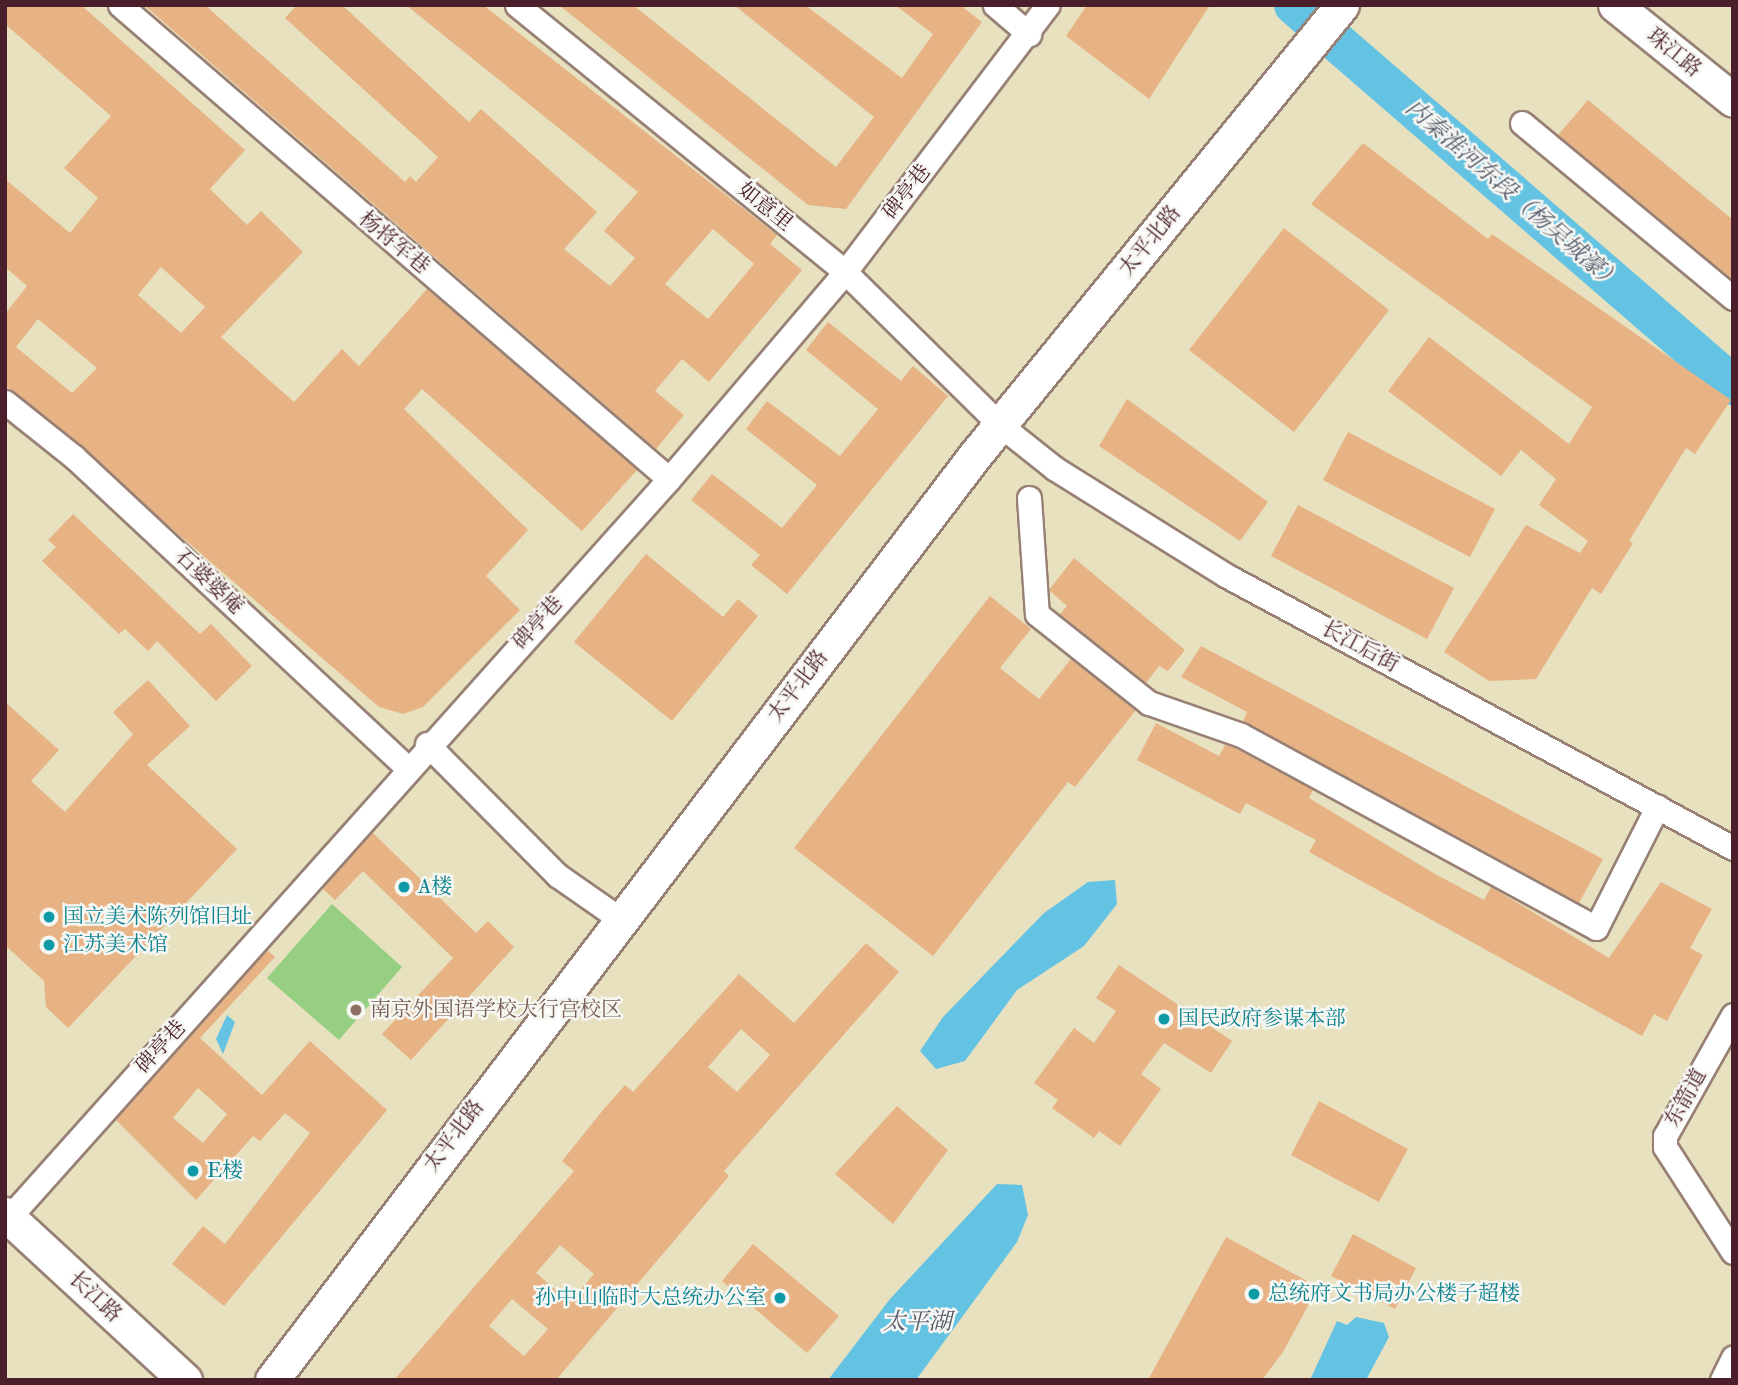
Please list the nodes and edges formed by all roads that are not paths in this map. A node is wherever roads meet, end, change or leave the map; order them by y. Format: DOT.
graph roads {
  1 [pos="120,5"];
  2 [pos="517,5"];
  3 [pos="995,5"];
  4 [pos="1048,5"];
  5 [pos="1342,5"];
  6 [pos="1615,5"];
  7 [pos="1029,34"];
  8 [pos="1733,100"];
  9 [pos="1522,123"];
  10 [pos="845,272"];
  11 [pos="1733,298"];
  12 [pos="5,402"];
  13 [pos="1000,425"];
  14 [pos="669,479"];
  15 [pos="1029,498"];
  16 [pos="427,744"];
  17 [pos="408,768"];
  18 [pos="1657,807"];
  19 [pos="1733,848"];
  20 [pos="620,919"];
  21 [pos="1733,1015"];
  22 [pos="7,1218"];
  23 [pos="1733,1252"];
  24 [pos="185,1380"];
  25 [pos="272,1380"];
  1 -- 14 [label="street, 杨将军巷"];
  2 -- 10 [label="street, 如意里"];
  3 -- 7 [label="street"];
  4 -- 7 [label="street, 碑亭巷"];
  5 -- 13 [label="main road, 太平北路"];
  6 -- 8 [label="main road, 珠江路"];
  7 -- 10 [label="street, 碑亭巷"];
  9 -- 11 [label="street"];
  10 -- 13 [label="street, 如意里"];
  10 -- 14 [label="street, 碑亭巷"];
  12 -- 17 [label="street, 石婆婆庵"];
  13 -- 18 [label="street, 长江后街"];
  13 -- 20 [label="main road, 太平北路"];
  14 -- 16 [label="street, 碑亭巷"];
  15 -- 18 [label="street"];
  16 -- 17 [label="street, 碑亭巷"];
  16 -- 20 [label="street"];
  17 -- 22 [label="street, 碑亭巷"];
  18 -- 19 [label="street, 长江后街"];
  20 -- 25 [label="main road, 太平北路"];
  21 -- 23 [label="street, 东箭道"];
  22 -- 24 [label="main road, 长江路"];
}
